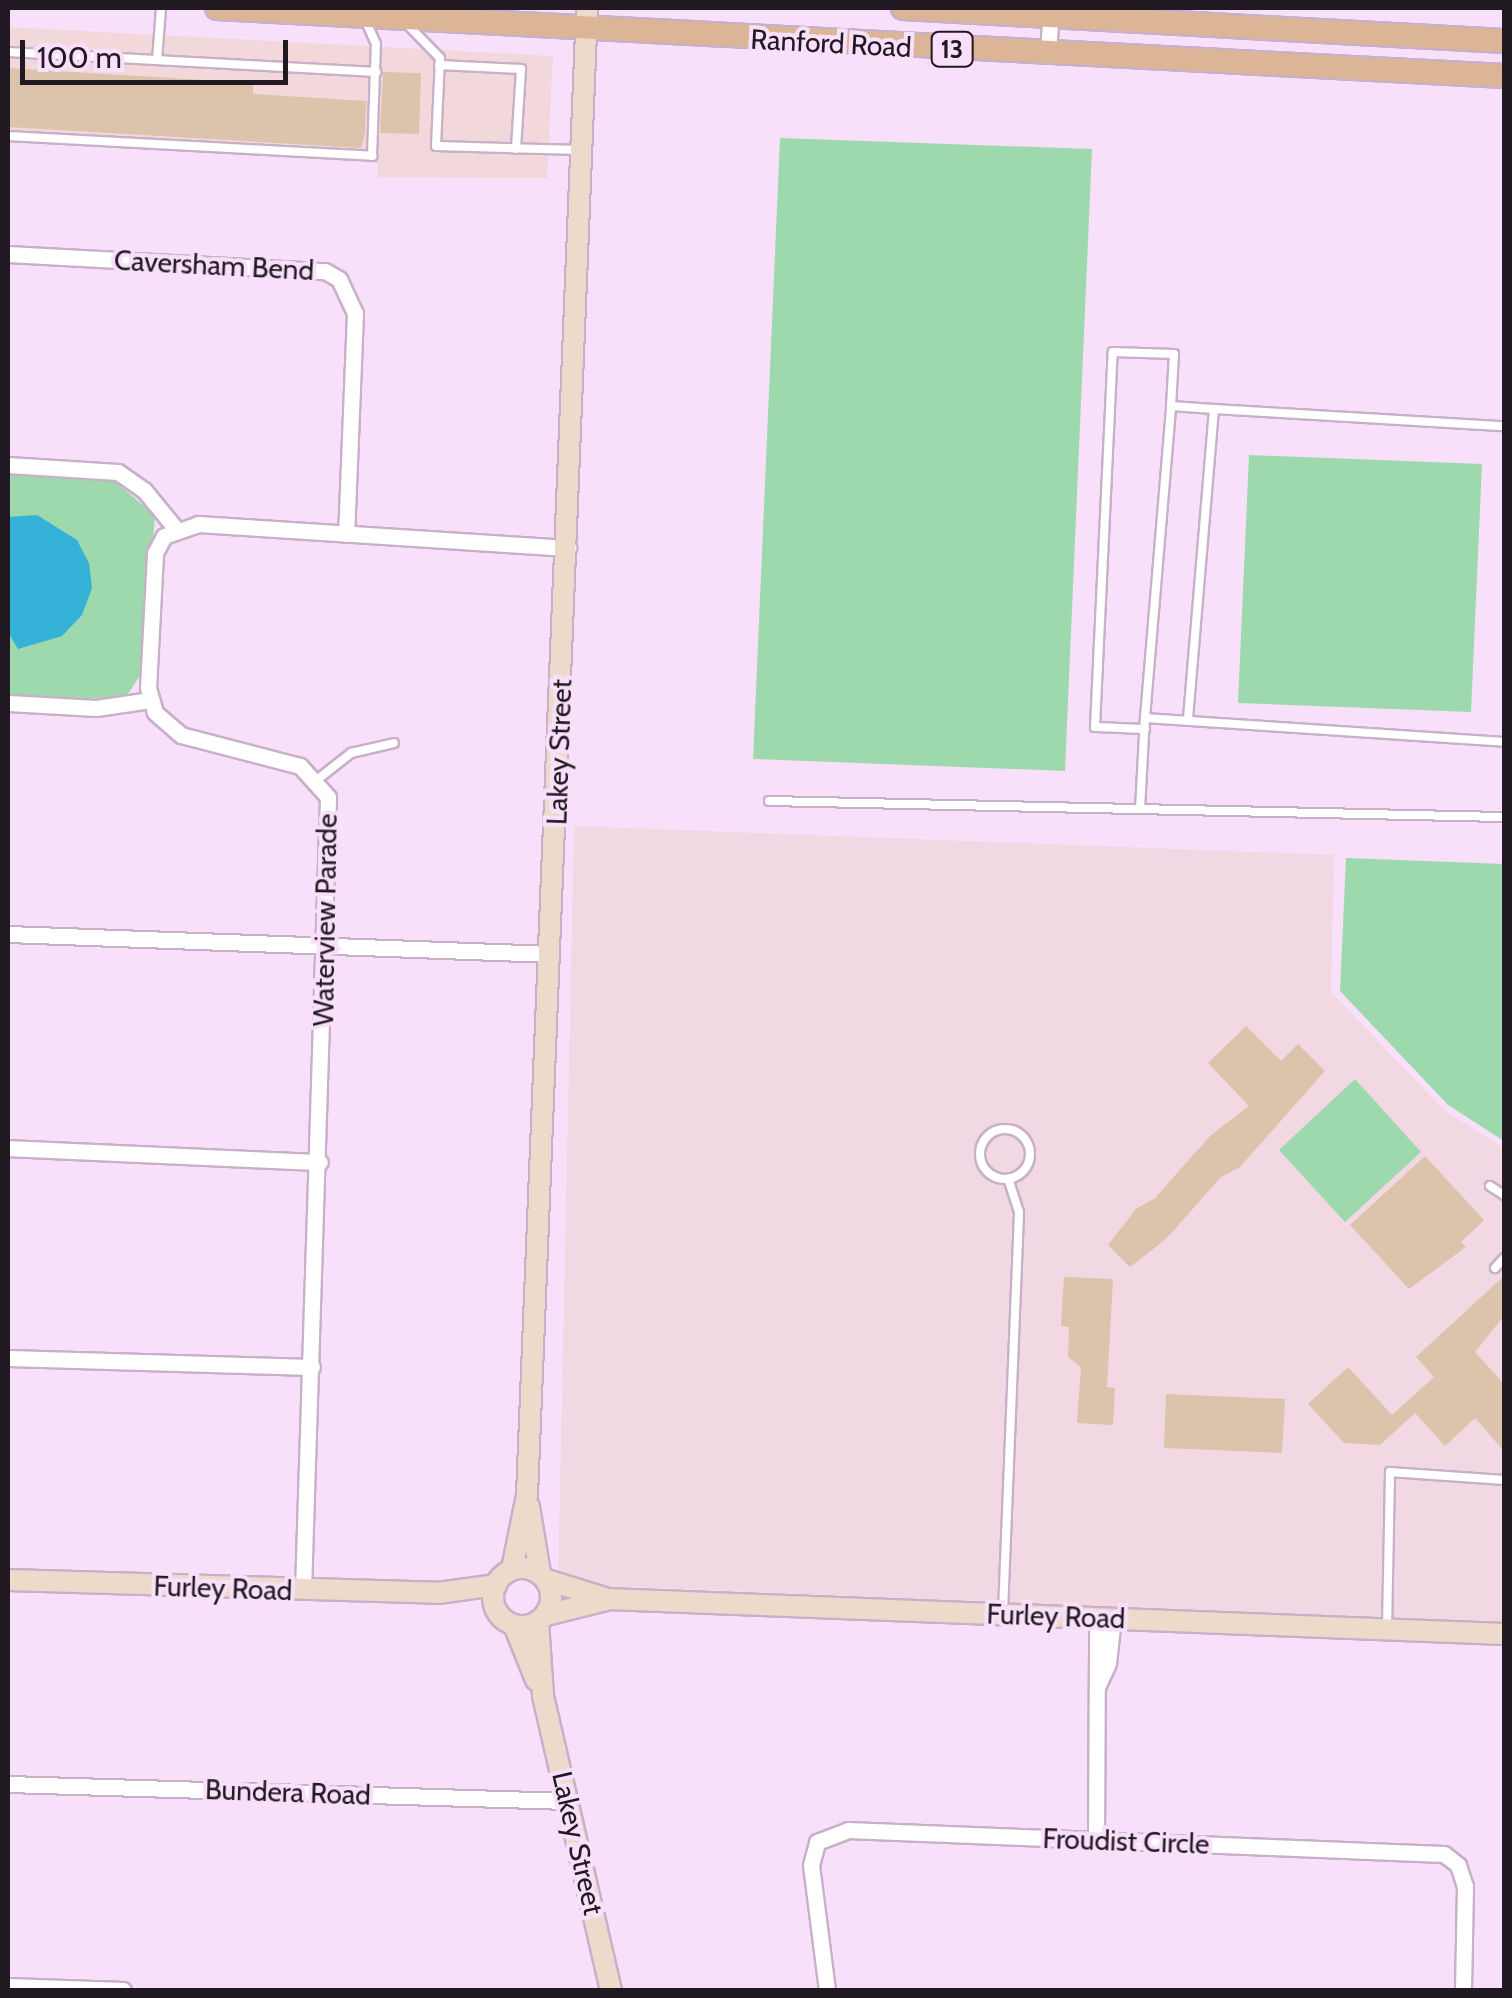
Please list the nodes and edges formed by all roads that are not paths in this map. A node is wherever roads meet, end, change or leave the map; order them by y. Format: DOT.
graph roads {
  1 [pos="161,8"];
  2 [pos="217,8"];
  3 [pos="903,8"];
  4 [pos="1051,12"];
  5 [pos="1074,12"];
  6 [pos="362,15"];
  7 [pos="400,17"];
  8 [pos="586,19"];
  9 [pos="1504,41"];
  10 [pos="8,52"];
  11 [pos="1048,54"];
  12 [pos="1073,56"];
  13 [pos="157,60"];
  14 [pos="439,64"];
  15 [pos="376,72"];
  16 [pos="1504,76"];
  17 [pos="8,136"];
  18 [pos="516,150"];
  19 [pos="581,150"];
  20 [pos="8,254"];
  21 [pos="1171,406"];
  22 [pos="1214,409"];
  23 [pos="1504,426"];
  24 [pos="8,465"];
  25 [pos="176,529"];
  26 [pos="346,534"];
  27 [pos="568,548"];
  28 [pos="150,700"];
  29 [pos="8,703"];
  30 [pos="1146,718"];
  31 [pos="1188,720"];
  32 [pos="1145,729"];
  33 [pos="1504,742"];
  34 [pos="394,743"];
  35 [pos="318,779"];
  36 [pos="769,801"];
  37 [pos="1140,809"];
  38 [pos="1504,818"];
  39 [pos="8,934"];
  40 [pos="325,946"];
  41 [pos="550,954"];
  42 [pos="8,1148"];
  43 [pos="320,1162"];
  44 [pos="1008,1179"];
  45 [pos="1490,1186"];
  46 [pos="1504,1194"];
  47 [pos="1504,1258"];
  48 [pos="1495,1268"];
  49 [pos="8,1358"];
  50 [pos="312,1368"];
  51 [pos="1504,1480"];
  52 [pos="527,1496"];
  53 [pos="512,1570"];
  54 [pos="543,1577"];
  55 [pos="8,1580"];
  56 [pos="496,1584"];
  57 [pos="303,1590"];
  58 [pos="438,1594"];
  59 [pos="608,1599"];
  60 [pos="496,1611"];
  61 [pos="1003,1614"];
  62 [pos="542,1618"];
  63 [pos="1105,1618"];
  64 [pos="514,1625"];
  65 [pos="1387,1629"];
  66 [pos="1504,1634"];
  67 [pos="543,1696"];
  68 [pos="8,1784"];
  69 [pos="568,1801"];
  70 [pos="1096,1840"];
  71 [pos="8,1986"];
  72 [pos="123,1990"];
  73 [pos="611,1990"];
  74 [pos="827,1990"];
  75 [pos="1462,1990"];
  1 -- 13 [label="lane"];
  2 -- 6 [label="main road, Ranford Road / 13"];
  3 -- 4 [label="main road, Ranford Road / 13"];
  4 -- 5 [label="main road, Ranford Road / 13"];
  4 -- 11 [label="street"];
  5 -- 9 [label="main road, Ranford Road / 13"];
  5 -- 12 [label="street"];
  6 -- 7 [label="main road, Ranford Road / 13"];
  6 -- 15 [label="lane"];
  7 -- 8 [label="main road, Ranford Road / 13"];
  7 -- 14 [label="lane"];
  8 -- 11 [label="main road, Ranford Road / 13"];
  8 -- 19 [label="street, Lakey Street"];
  10 -- 13 [label="lane"];
  11 -- 12 [label="main road, Ranford Road / 13"];
  12 -- 16 [label="main road, Ranford Road / 13"];
  13 -- 15 [label="lane"];
  14 -- 18 [label="lane"];
  14 -- 18 [label="lane"];
  15 -- 17 [label="lane"];
  18 -- 19 [label="lane"];
  19 -- 27 [label="street, Lakey Street"];
  20 -- 26 [label="street, Caversham Bend"];
  21 -- 22 [label="lane"];
  21 -- 30 [label="lane"];
  21 -- 32 [label="lane"];
  22 -- 23 [label="lane"];
  22 -- 31 [label="lane"];
  24 -- 25 [label="street"];
  25 -- 26 [label="street"];
  25 -- 28 [label="street"];
  26 -- 27 [label="street"];
  27 -- 41 [label="street, Lakey Street"];
  28 -- 29 [label="street"];
  28 -- 35 [label="street, Waterview Parade"];
  30 -- 31 [label="lane"];
  30 -- 32 [label="lane"];
  31 -- 33 [label="lane"];
  32 -- 37 [label="lane"];
  34 -- 35 [label="lane"];
  35 -- 40 [label="street, Waterview Parade"];
  36 -- 37 [label="lane"];
  37 -- 38 [label="lane"];
  39 -- 40 [label="street"];
  40 -- 41 [label="street"];
  40 -- 43 [label="street, Waterview Parade"];
  41 -- 52 [label="street, Lakey Street"];
  42 -- 43 [label="street"];
  43 -- 50 [label="street, Waterview Parade"];
  44 -- 44 [label="lane"];
  44 -- 61 [label="lane"];
  45 -- 46 [label="lane"];
  47 -- 48 [label="lane"];
  49 -- 50 [label="street"];
  50 -- 57 [label="street, Waterview Parade"];
  51 -- 65 [label="lane"];
  52 -- 53 [label="street, Lakey Street"];
  52 -- 54 [label="street, Lakey Street"];
  53 -- 54 [label="street"];
  53 -- 56 [label="street"];
  54 -- 59 [label="street, Furley Road"];
  54 -- 62 [label="street, Lakey Street"];
  55 -- 57 [label="street, Furley Road"];
  56 -- 58 [label="street, Furley Road"];
  56 -- 60 [label="street"];
  57 -- 58 [label="street, Furley Road"];
  58 -- 60 [label="street, Furley Road"];
  59 -- 61 [label="street, Furley Road"];
  59 -- 62 [label="street, Furley Road"];
  60 -- 64 [label="street, Lakey Street"];
  61 -- 63 [label="street, Furley Road"];
  62 -- 64 [label="street"];
  62 -- 67 [label="street, Lakey Street"];
  63 -- 65 [label="street, Furley Road"];
  63 -- 70 [label="street"];
  64 -- 67 [label="street, Lakey Street"];
  65 -- 66 [label="street, Furley Road"];
  67 -- 69 [label="street, Lakey Street"];
  68 -- 69 [label="street, Bundera Road"];
  69 -- 73 [label="street, Lakey Street"];
  70 -- 74 [label="street, Froudist Circle"];
  70 -- 75 [label="street, Froudist Circle"];
  71 -- 72 [label="street"];
}
